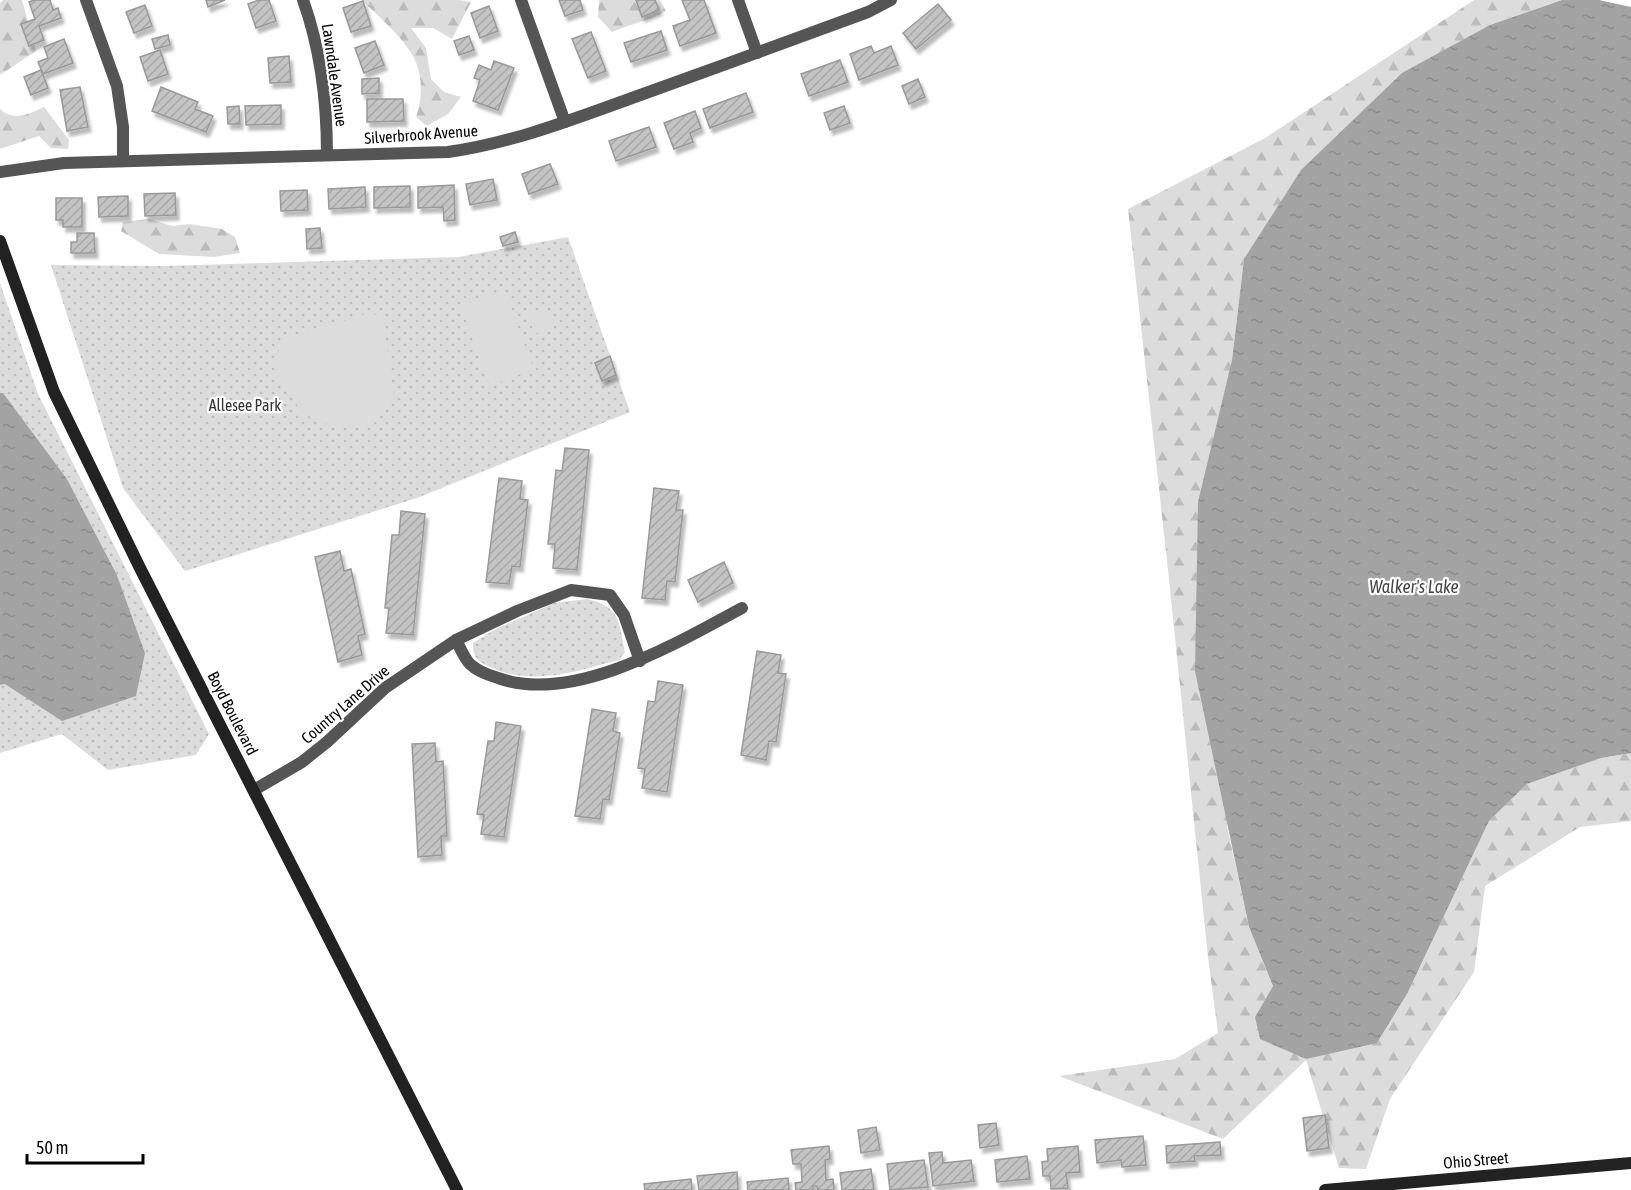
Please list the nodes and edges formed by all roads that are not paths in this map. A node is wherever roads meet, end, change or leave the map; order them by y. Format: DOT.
graph roads {
  1 [pos="86,0"];
  2 [pos="303,0"];
  3 [pos="521,0"];
  4 [pos="738,0"];
  5 [pos="891,0"];
  6 [pos="757,53"];
  7 [pos="565,122"];
  8 [pos="327,155"];
  9 [pos="123,161"];
  10 [pos="0,172"];
  11 [pos="0,241"];
  12 [pos="742,608"];
  13 [pos="456,639"];
  14 [pos="640,661"];
  15 [pos="254,790"];
  16 [pos="1631,1163"];
  17 [pos="457,1190"];
  18 [pos="1325,1190"];
  1 -- 9 [label="street"];
  2 -- 8 [label="street, Lawndale Avenue"];
  3 -- 7 [label="street"];
  4 -- 6 [label="street"];
  5 -- 6 [label="street, Silverbrook Avenue"];
  6 -- 7 [label="street, Silverbrook Avenue"];
  7 -- 8 [label="street, Silverbrook Avenue"];
  8 -- 9 [label="street, Silverbrook Avenue"];
  9 -- 10 [label="street, Silverbrook Avenue"];
  11 -- 15 [label="street, Boyd Boulevard"];
  12 -- 14 [label="street"];
  13 -- 14 [label="street"];
  13 -- 14 [label="street, Country Lane Drive"];
  13 -- 15 [label="street, Country Lane Drive"];
  15 -- 17 [label="street, Boyd Boulevard"];
  16 -- 18 [label="street, Ohio Street"];
}
